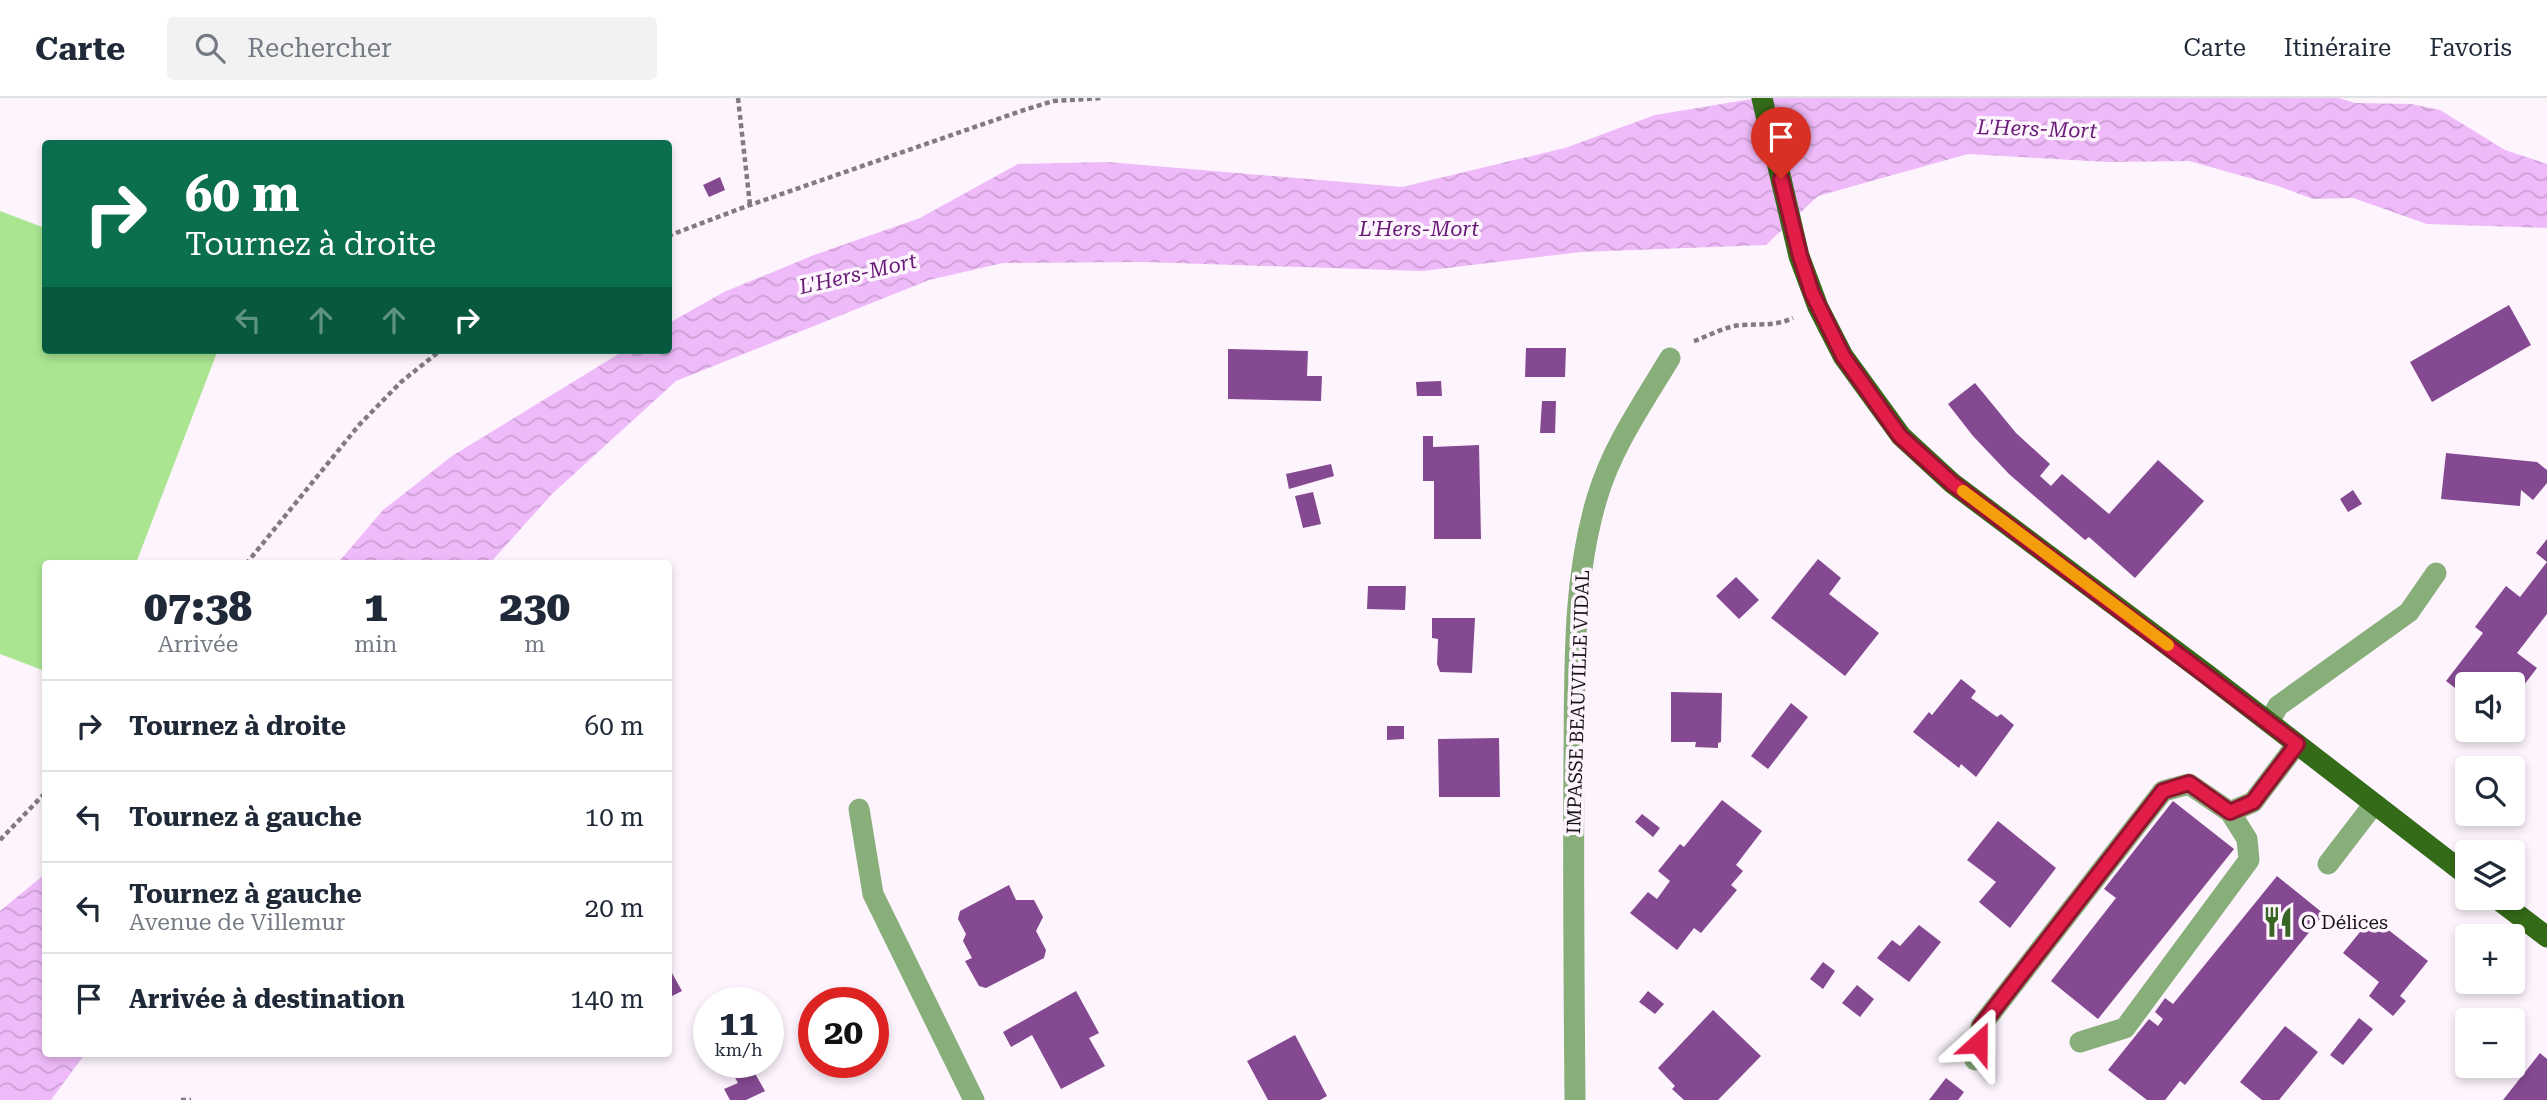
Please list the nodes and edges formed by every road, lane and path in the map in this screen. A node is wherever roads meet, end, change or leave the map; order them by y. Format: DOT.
graph roads {
  1 [pos="738,98"];
  2 [pos="1102,98"];
  3 [pos="1762,98"];
  4 [pos="750,205"];
  5 [pos="672,234"];
  6 [pos="1815,300"];
  7 [pos="436,354"];
  8 [pos="1670,358"];
  9 [pos="249,560"];
  10 [pos="2436,573"];
  11 [pos="2269,722"];
  12 [pos="2297,744"];
  13 [pos="42,796"];
  14 [pos="2374,804"];
  15 [pos="859,809"];
  16 [pos="2230,812"];
  17 [pos="0,840"];
  18 [pos="2328,864"];
  19 [pos="2455,866"];
  20 [pos="2512,910"];
  21 [pos="2547,937"];
  22 [pos="2080,1042"];
  23 [pos="1975,1060"];
  24 [pos="181,1100"];
  25 [pos="191,1100"];
  26 [pos="974,1100"];
  27 [pos="1575,1100"];
  1 -- 4 [label="path"];
  2 -- 4 [label="path"];
  3 -- 6 [label="main road"];
  4 -- 5 [label="path"];
  6 -- 8 [label="path"];
  6 -- 11 [label="main road"];
  7 -- 9 [label="path"];
  8 -- 27 [label="street, IMPASSE BEAUVILLE VIDAL"];
  10 -- 11 [label="street"];
  11 -- 12 [label="main road"];
  12 -- 14 [label="main road"];
  12 -- 16 [label="street"];
  13 -- 17 [label="path"];
  14 -- 18 [label="street"];
  14 -- 19 [label="main road"];
  15 -- 26 [label="street"];
  16 -- 22 [label="street"];
  16 -- 23 [label="street"];
  20 -- 21 [label="main road"];
  24 -- 25 [label="path"];
}
